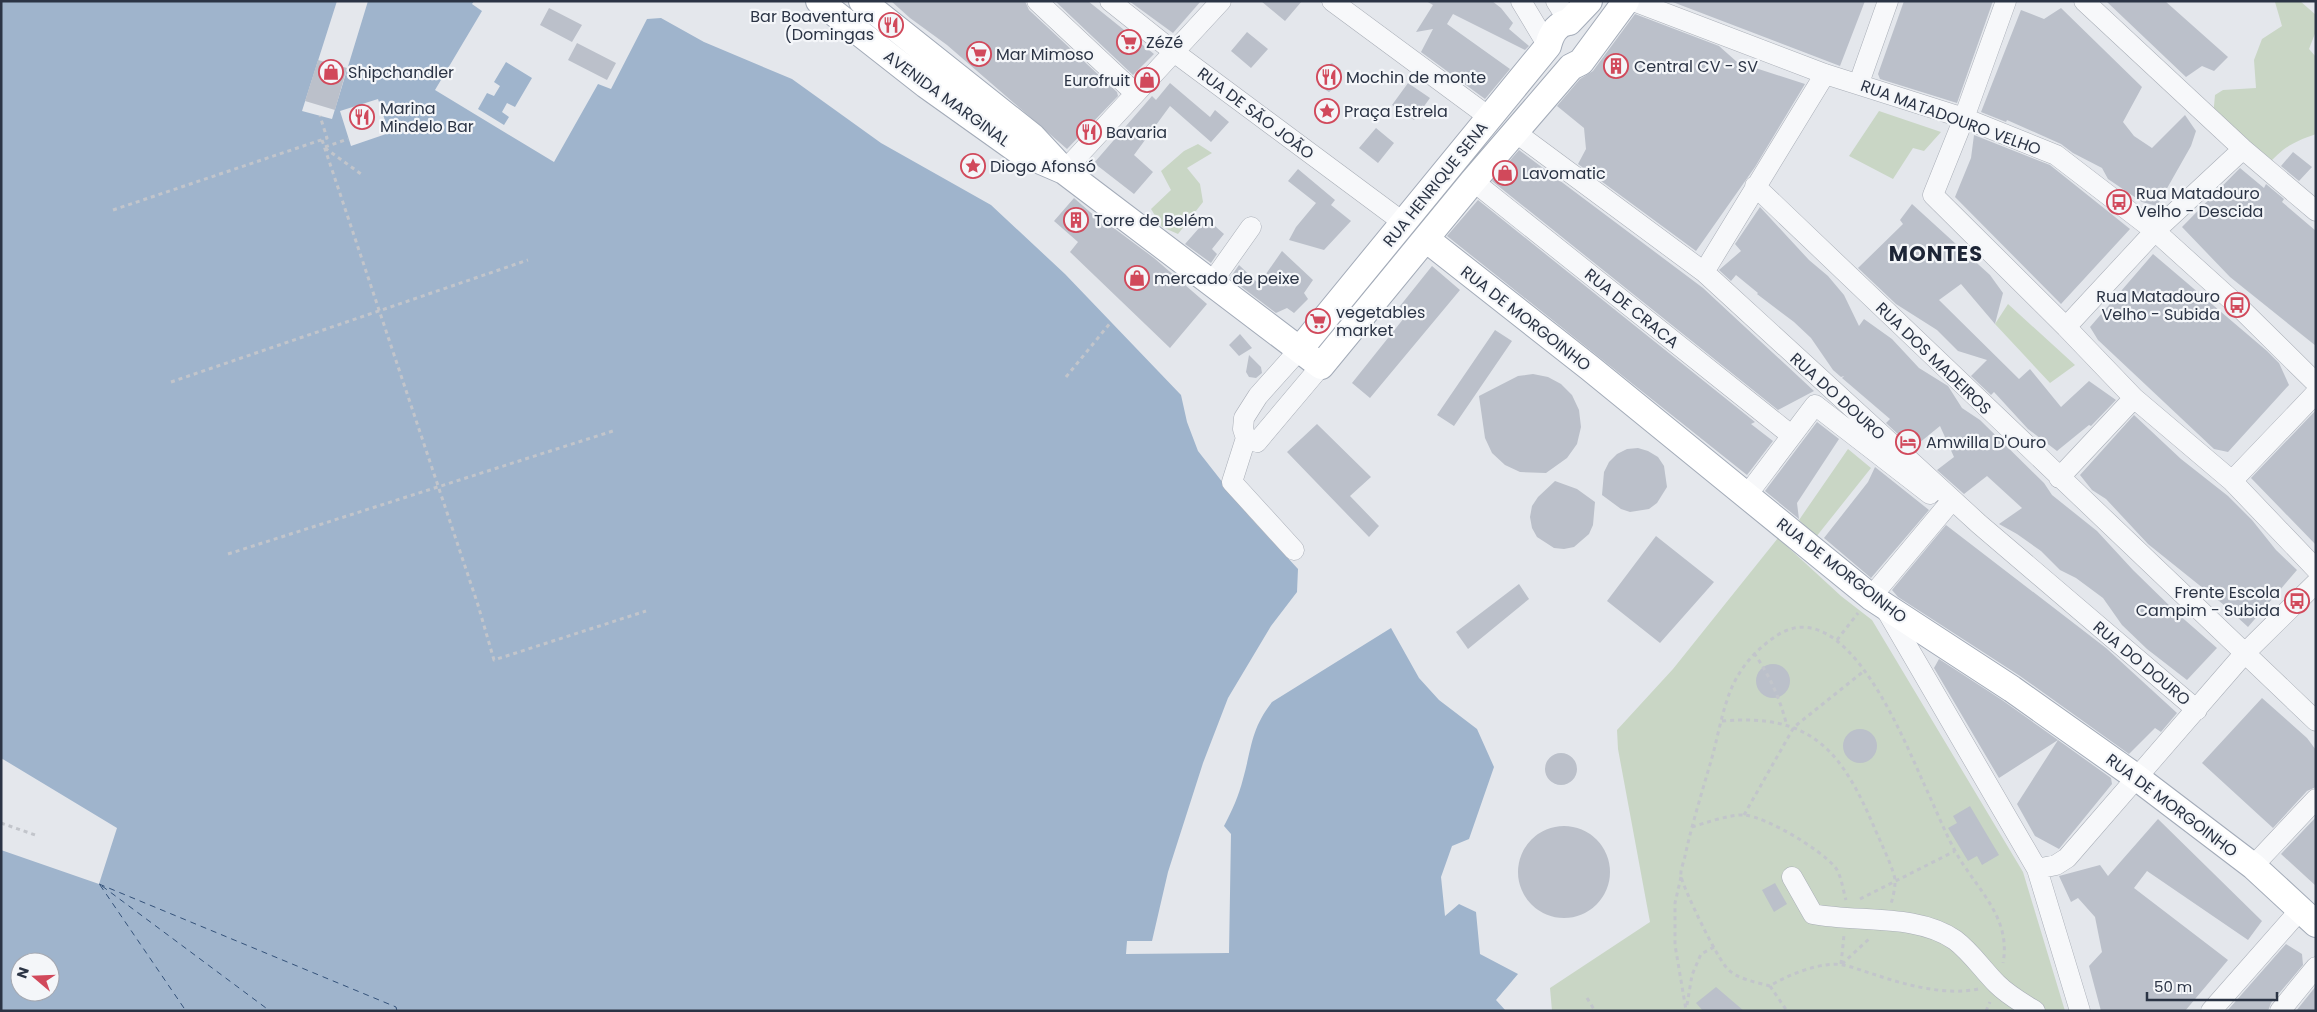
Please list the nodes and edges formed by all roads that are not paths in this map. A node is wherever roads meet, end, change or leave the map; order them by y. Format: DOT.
graph roads {
  1 [pos="819,1"];
  2 [pos="862,1"];
  3 [pos="1037,1"];
  4 [pos="1110,1"];
  5 [pos="1221,1"];
  6 [pos="1332,1"];
  7 [pos="1521,1"];
  8 [pos="1590,1"];
  9 [pos="1626,1"];
  10 [pos="1633,1"];
  11 [pos="1888,1"];
  12 [pos="2006,1"];
  13 [pos="2084,1"];
  14 [pos="1562,12"];
  15 [pos="1548,46"];
  16 [pos="1174,52"];
  17 [pos="1579,59"];
  18 [pos="1825,74"];
  19 [pos="1859,84"];
  20 [pos="1134,92"];
  21 [pos="1488,117"];
  22 [pos="1964,118"];
  23 [pos="1516,132"];
  24 [pos="2242,149"];
  25 [pos="1064,171"];
  26 [pos="1473,181"];
  27 [pos="1755,186"];
  28 [pos="2316,211"];
  29 [pos="1404,223"];
  30 [pos="1251,227"];
  31 [pos="2155,231"];
  32 [pos="1426,239"];
  33 [pos="1704,272"];
  34 [pos="1212,282"];
  35 [pos="2066,327"];
  36 [pos="1300,349"];
  37 [pos="1321,366"];
  38 [pos="2316,383"];
  39 [pos="2316,393"];
  40 [pos="2134,398"];
  41 [pos="1792,435"];
  42 [pos="1246,438"];
  43 [pos="2059,478"];
  44 [pos="2232,481"];
  45 [pos="1747,494"];
  46 [pos="1948,505"];
  47 [pos="1979,524"];
  48 [pos="1294,550"];
  49 [pos="2316,569"];
  50 [pos="2316,583"];
  51 [pos="1877,602"];
  52 [pos="2244,654"];
  53 [pos="2197,710"];
  54 [pos="2316,721"];
  55 [pos="2136,778"];
  56 [pos="2316,799"];
  57 [pos="2253,866"];
  58 [pos="2037,869"];
  59 [pos="1792,877"];
  60 [pos="2310,913"];
  61 [pos="2316,967"];
  62 [pos="2035,1011"];
  63 [pos="2080,1011"];
  64 [pos="2211,1011"];
  65 [pos="2280,1011"];
  1 -- 25 [label="main road, AVENIDA MARGINAL"];
  2 -- 25 [label="main road"];
  3 -- 20 [label="street"];
  4 -- 16 [label="street, RUA DE SÃO JOÃO"];
  5 -- 16 [label="street"];
  6 -- 21 [label="street"];
  7 -- 15 [label="street"];
  8 -- 14 [label="main road, RUA HENRIQUE SENA"];
  9 -- 17 [label="main road, RUA HENRIQUE SENA"];
  10 -- 18 [label="street, RUA MATADOURO VELHO"];
  11 -- 19 [label="street"];
  12 -- 22 [label="street"];
  13 -- 24 [label="street"];
  14 -- 15 [label="main road, RUA HENRIQUE SENA"];
  14 -- 17 [label="main road"];
  15 -- 17 [label="main road"];
  15 -- 21 [label="main road, RUA HENRIQUE SENA"];
  16 -- 20 [label="street"];
  16 -- 29 [label="street, RUA DE SÃO JOÃO"];
  17 -- 23 [label="main road, RUA HENRIQUE SENA"];
  18 -- 19 [label="street, RUA MATADOURO VELHO"];
  18 -- 27 [label="street"];
  19 -- 22 [label="street, RUA MATADOURO VELHO"];
  20 -- 25 [label="street"];
  21 -- 29 [label="main road, RUA HENRIQUE SENA"];
  22 -- 31 [label="street, RUA MATADOURO VELHO"];
  22 -- 35 [label="street"];
  23 -- 26 [label="main road, RUA HENRIQUE SENA"];
  23 -- 33 [label="street, RUA DO DOURO"];
  24 -- 28 [label="street"];
  24 -- 31 [label="street"];
  25 -- 34 [label="main road, AVENIDA MARGINAL"];
  26 -- 32 [label="main road, RUA HENRIQUE SENA"];
  26 -- 41 [label="street, RUA DE CRACA"];
  27 -- 33 [label="street"];
  27 -- 43 [label="street, RUA DOS MADEIROS"];
  29 -- 36 [label="main road, RUA HENRIQUE SENA"];
  30 -- 34 [label="street"];
  31 -- 35 [label="street"];
  31 -- 38 [label="street, RUA MATADOURO VELHO"];
  32 -- 37 [label="main road, RUA HENRIQUE SENA"];
  32 -- 45 [label="main road, RUA DE MORGOINHO"];
  33 -- 47 [label="street, RUA DO DOURO"];
  34 -- 36 [label="main road, AVENIDA MARGINAL"];
  35 -- 40 [label="street"];
  36 -- 37 [label="main road, AVENIDA MARGINAL"];
  36 -- 42 [label="street"];
  37 -- 42 [label="street"];
  39 -- 44 [label="street"];
  40 -- 43 [label="street"];
  40 -- 44 [label="street"];
  41 -- 45 [label="street"];
  41 -- 46 [label="street"];
  42 -- 48 [label="street"];
  43 -- 52 [label="street, RUA DOS MADEIROS"];
  44 -- 49 [label="street"];
  45 -- 51 [label="main road, RUA DE MORGOINHO"];
  46 -- 47 [label="street"];
  46 -- 51 [label="street"];
  47 -- 53 [label="street, RUA DO DOURO"];
  50 -- 52 [label="street"];
  51 -- 55 [label="main road, RUA DE MORGOINHO"];
  51 -- 58 [label="street"];
  52 -- 53 [label="street"];
  52 -- 54 [label="street, RUA DOS MADEIROS"];
  53 -- 55 [label="street"];
  55 -- 57 [label="main road, RUA DE MORGOINHO"];
  55 -- 58 [label="street"];
  56 -- 57 [label="street"];
  57 -- 60 [label="main road, RUA DE MORGOINHO"];
  58 -- 63 [label="street"];
  59 -- 62 [label="street"];
  60 -- 64 [label="street"];
  61 -- 65 [label="street"];
}
